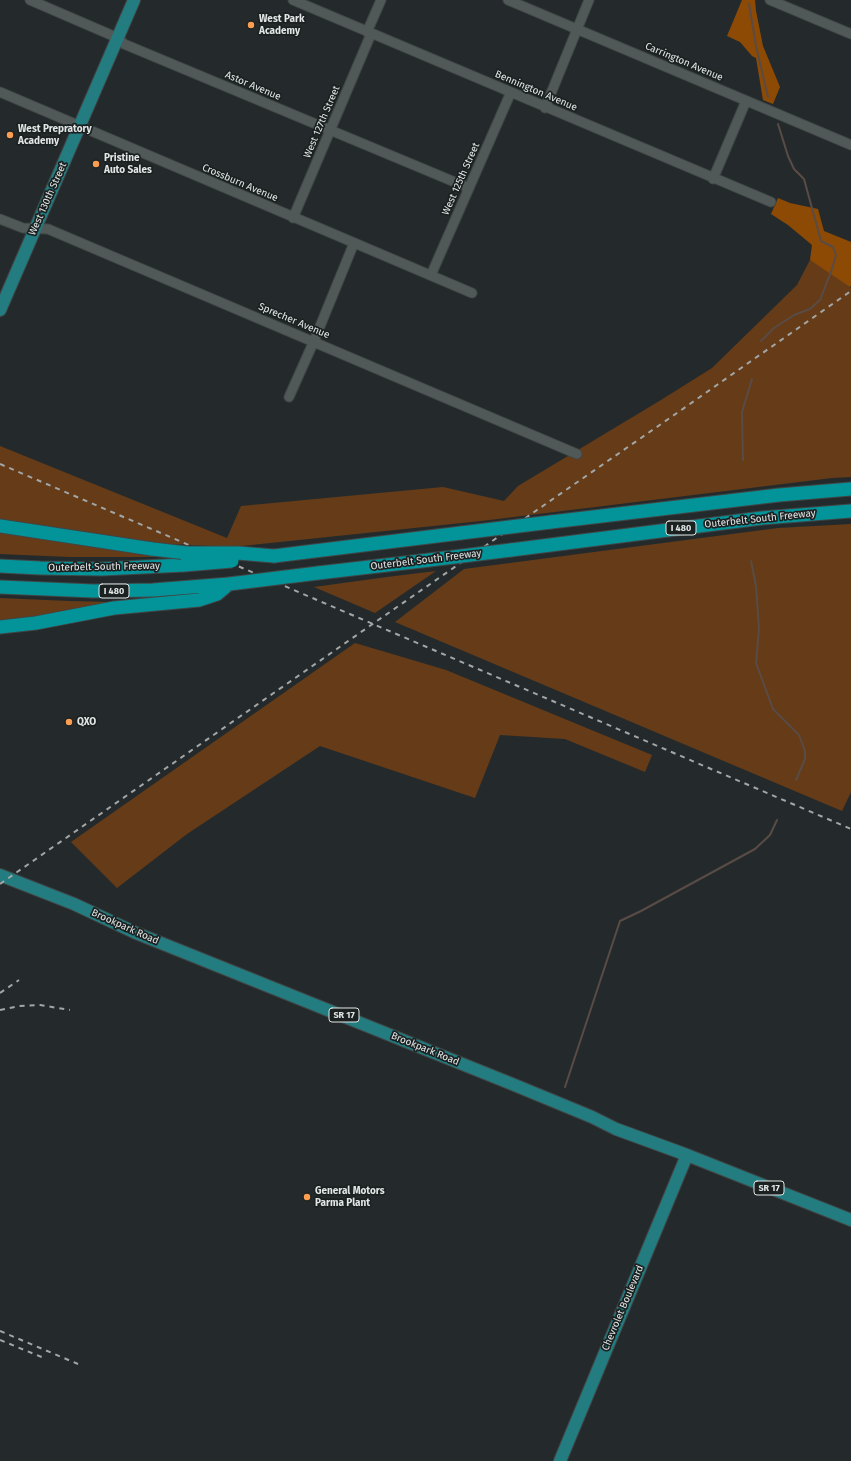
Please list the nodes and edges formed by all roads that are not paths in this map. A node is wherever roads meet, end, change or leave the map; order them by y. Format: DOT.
graph roads {
  1 [pos="30,0"];
  2 [pos="134,0"];
  3 [pos="293,0"];
  4 [pos="381,0"];
  5 [pos="508,0"];
  6 [pos="590,0"];
  7 [pos="770,0"];
  8 [pos="577,29"];
  9 [pos="369,33"];
  10 [pos="851,34"];
  11 [pos="118,38"];
  12 [pos="0,92"];
  13 [pos="511,92"];
  14 [pos="746,101"];
  15 [pos="546,108"];
  16 [pos="80,126"];
  17 [pos="330,130"];
  18 [pos="851,145"];
  19 [pos="713,179"];
  20 [pos="469,188"];
  21 [pos="771,202"];
  22 [pos="0,218"];
  23 [pos="293,218"];
  24 [pos="35,230"];
  25 [pos="354,243"];
  26 [pos="430,275"];
  27 [pos="472,293"];
  28 [pos="0,310"];
  29 [pos="314,341"];
  30 [pos="289,397"];
  31 [pos="577,454"];
  32 [pos="851,489"];
  33 [pos="851,511"];
  34 [pos="0,526"];
  35 [pos="276,556"];
  36 [pos="0,566"];
  37 [pos="229,584"];
  38 [pos="0,587"];
  39 [pos="0,627"];
  40 [pos="0,875"];
  41 [pos="687,1155"];
  42 [pos="851,1220"];
  43 [pos="560,1461"];
  1 -- 11 [label="street, Astor Avenue"];
  2 -- 11 [label="main road, West 130th Street"];
  3 -- 9 [label="street, Bennington Avenue"];
  4 -- 9 [label="street, West 127th Street"];
  5 -- 8 [label="street, Carrington Avenue"];
  6 -- 8 [label="street"];
  7 -- 10 [label="street"];
  8 -- 14 [label="street, Carrington Avenue"];
  8 -- 15 [label="street"];
  9 -- 13 [label="street, Bennington Avenue"];
  9 -- 17 [label="street, West 127th Street"];
  11 -- 16 [label="main road, West 130th Street"];
  11 -- 17 [label="street, Astor Avenue"];
  12 -- 16 [label="street, Crossburn Avenue"];
  13 -- 15 [label="street, Bennington Avenue"];
  13 -- 20 [label="street, West 125th Street"];
  14 -- 18 [label="street, Carrington Avenue"];
  14 -- 19 [label="street"];
  15 -- 19 [label="street, Bennington Avenue"];
  16 -- 23 [label="street, Crossburn Avenue"];
  16 -- 24 [label="main road, West 130th Street"];
  17 -- 20 [label="street, Astor Avenue"];
  17 -- 23 [label="street, West 127th Street"];
  19 -- 21 [label="street, Bennington Avenue"];
  20 -- 26 [label="street, West 125th Street"];
  22 -- 24 [label="street, Sprecher Avenue"];
  23 -- 25 [label="street, Crossburn Avenue"];
  24 -- 28 [label="main road, West 130th Street"];
  24 -- 29 [label="street, Sprecher Avenue"];
  25 -- 26 [label="street, Crossburn Avenue"];
  25 -- 29 [label="street"];
  26 -- 27 [label="street, Crossburn Avenue"];
  29 -- 30 [label="street"];
  29 -- 31 [label="street, Sprecher Avenue"];
  32 -- 35 [label="highway, Outerbelt South Freeway / I 480, bridge"];
  33 -- 37 [label="highway, Outerbelt South Freeway / I 480, bridge"];
  34 -- 35 [label="highway, bridge"];
  35 -- 36 [label="highway, Outerbelt South Freeway / I 480, bridge"];
  37 -- 38 [label="highway, Outerbelt South Freeway / I 480"];
  37 -- 39 [label="highway"];
  40 -- 41 [label="main road, Brookpark Road / SR 17"];
  41 -- 42 [label="main road, Brookpark Road / SR 17"];
  41 -- 43 [label="main road, Chevrolet Boulevard"];
}
